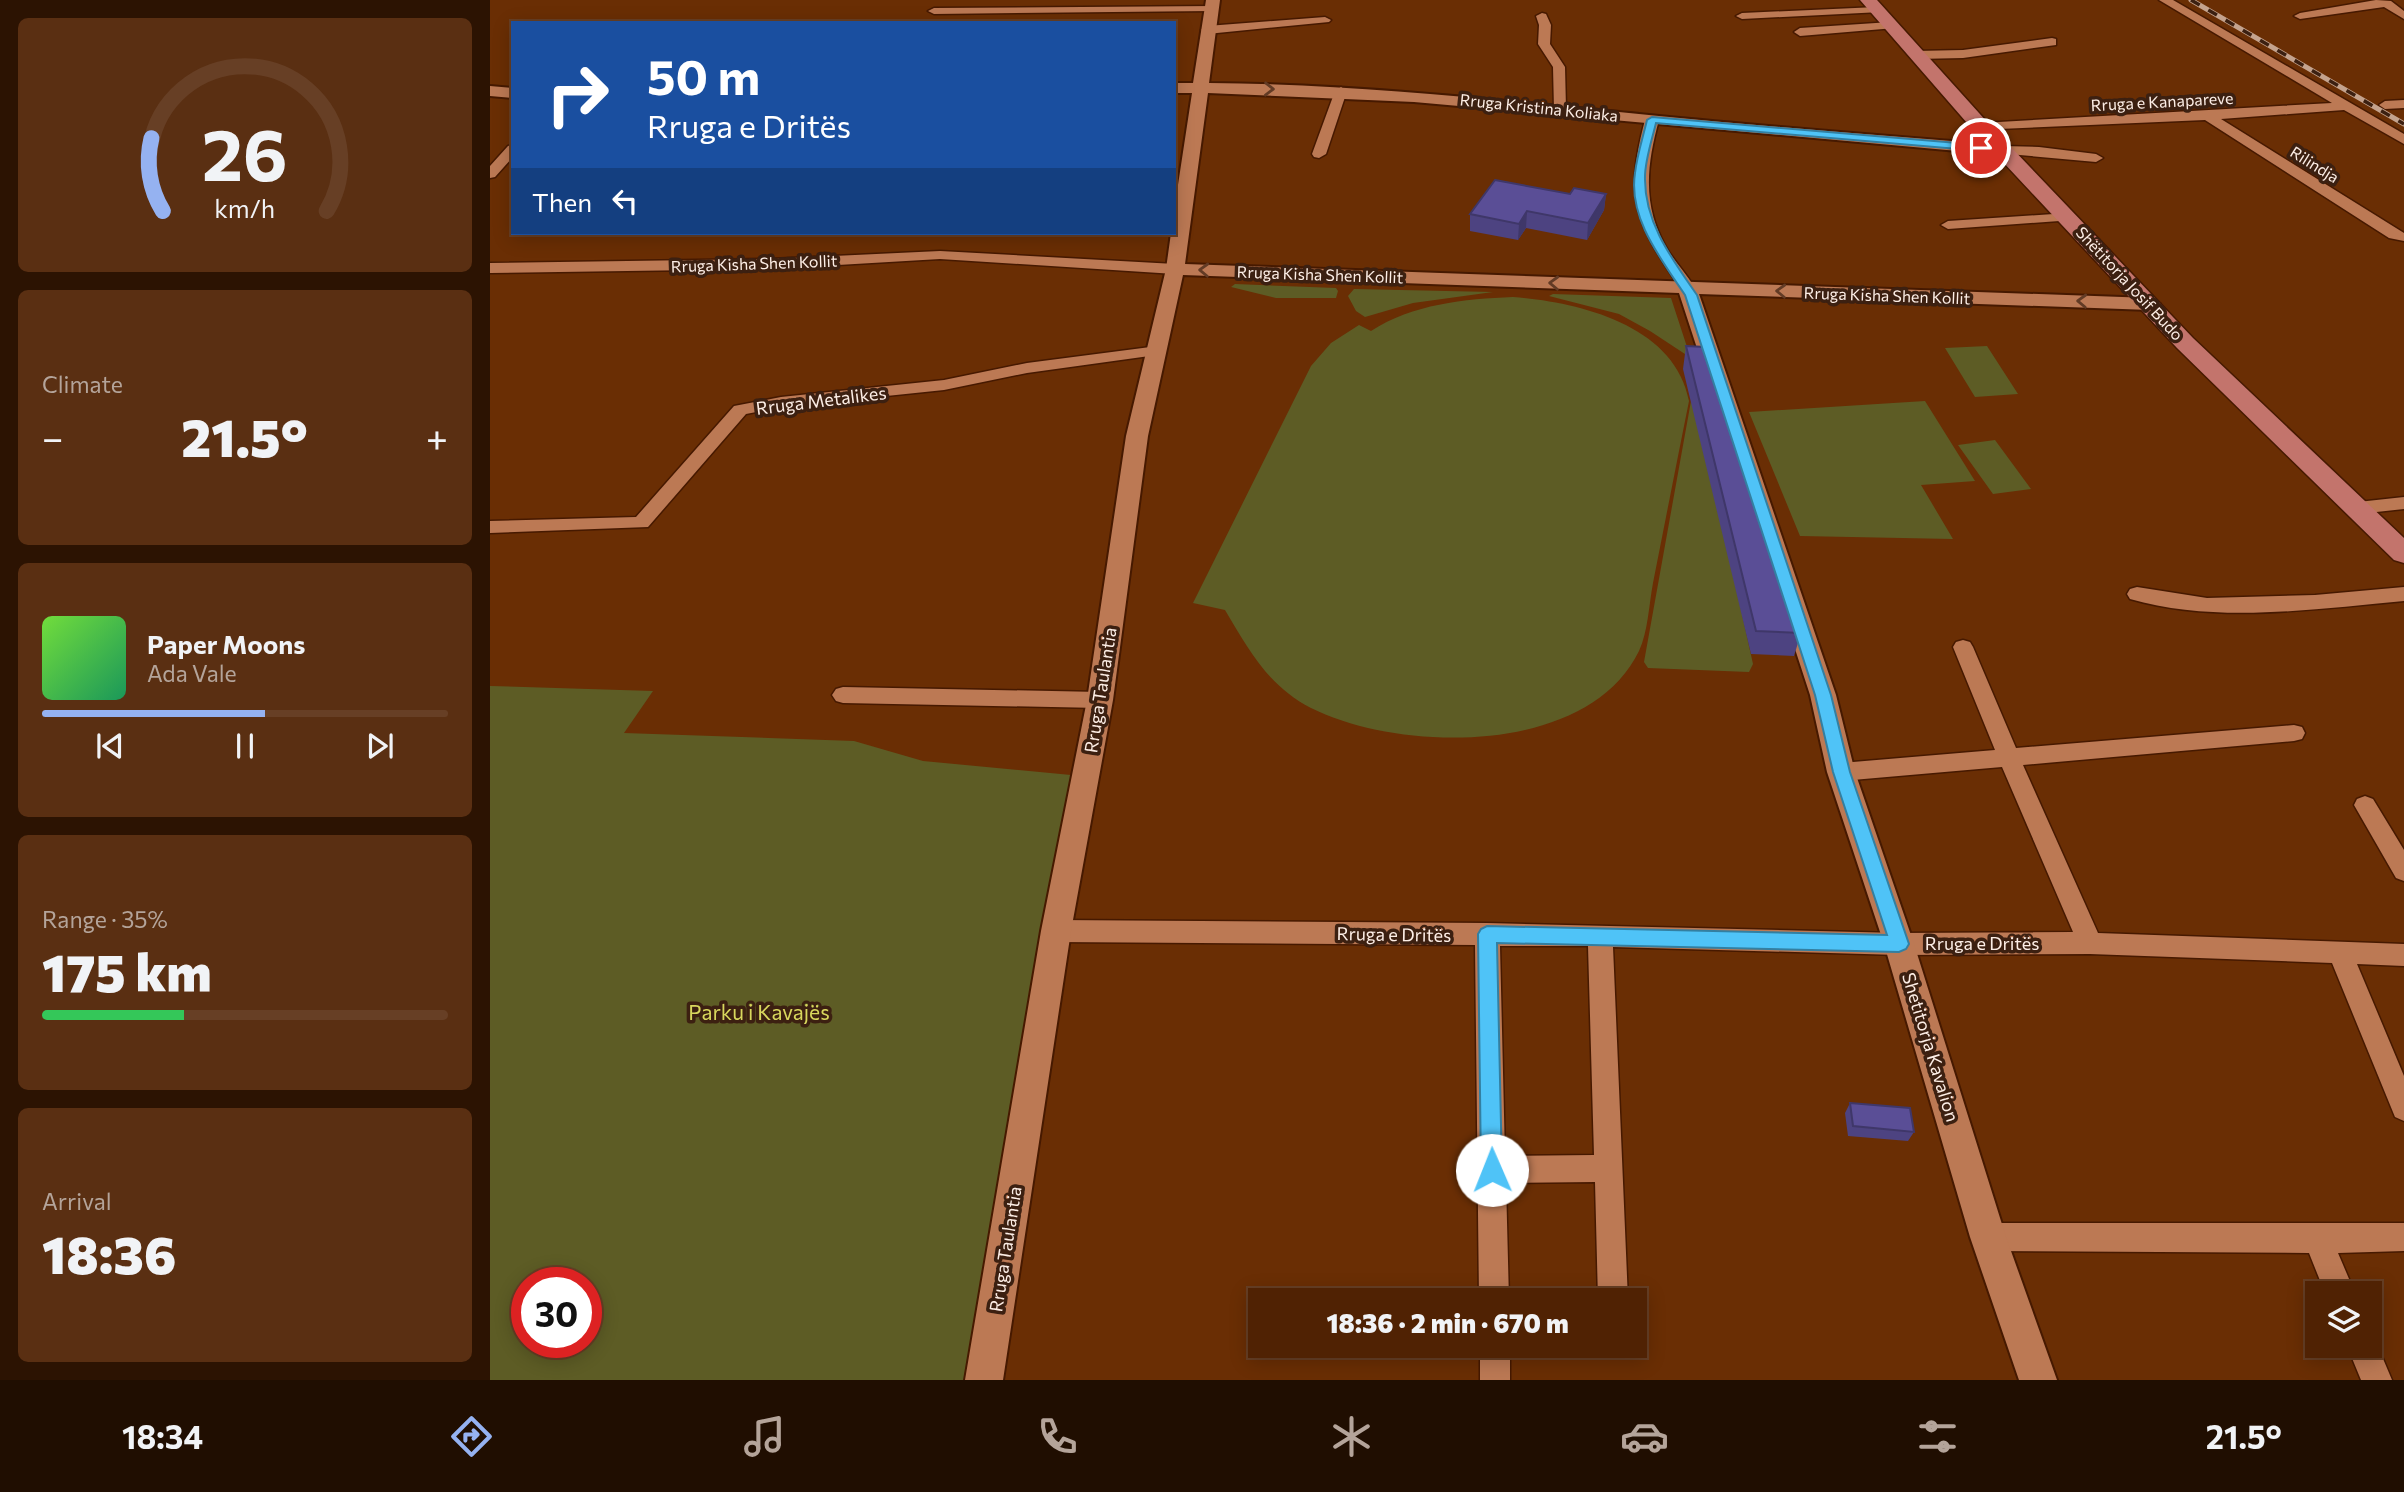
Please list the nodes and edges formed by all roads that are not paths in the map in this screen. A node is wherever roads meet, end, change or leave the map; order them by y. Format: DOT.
graph roads {
  1 [pos="2165,0"];
  2 [pos="2385,2"];
  3 [pos="934,11"];
  4 [pos="1879,12"];
  5 [pos="1210,13"];
  6 [pos="1542,16"];
  7 [pos="1742,16"];
  8 [pos="2300,16"];
  9 [pos="2404,16"];
  10 [pos="1325,20"];
  11 [pos="1800,32"];
  12 [pos="2052,42"];
  13 [pos="1916,55"];
  14 [pos="1201,87"];
  15 [pos="1176,88"];
  16 [pos="1342,90"];
  17 [pos="490,91"];
  18 [pos="511,93"];
  19 [pos="2404,104"];
  20 [pos="2385,105"];
  21 [pos="2345,106"];
  22 [pos="1560,109"];
  23 [pos="2208,117"];
  24 [pos="1652,120"];
  25 [pos="1981,128"];
  26 [pos="2404,140"];
  27 [pos="2002,150"];
  28 [pos="511,151"];
  29 [pos="1319,154"];
  30 [pos="2096,158"];
  31 [pos="490,174"];
  32 [pos="2068,217"];
  33 [pos="1948,225"];
  34 [pos="2404,237"];
  35 [pos="490,268"];
  36 [pos="1175,269"];
  37 [pos="1688,288"];
  38 [pos="2150,304"];
  39 [pos="1158,351"];
  40 [pos="2404,503"];
  41 [pos="2358,508"];
  42 [pos="490,527"];
  43 [pos="2404,554"];
  44 [pos="2137,594"];
  45 [pos="2404,594"];
  46 [pos="1964,647"];
  47 [pos="843,695"];
  48 [pos="1100,700"];
  49 [pos="2294,733"];
  50 [pos="2008,756"];
  51 [pos="1841,772"];
  52 [pos="2365,805"];
  53 [pos="2404,871"];
  54 [pos="1056,931"];
  55 [pos="1487,934"];
  56 [pos="1600,936"];
  57 [pos="2090,943"];
  58 [pos="1899,944"];
  59 [pos="2341,955"];
  60 [pos="2404,955"];
  61 [pos="2404,1108"];
  62 [pos="1610,1168"];
  63 [pos="1492,1170"];
  64 [pos="1989,1237"];
  65 [pos="2404,1237"];
  66 [pos="2317,1239"];
  67 [pos="2335,1281"];
  68 [pos="1494,1288"];
  69 [pos="1613,1288"];
  70 [pos="1494,1358"];
  71 [pos="2367,1358"];
  72 [pos="984,1380"];
  73 [pos="1495,1380"];
  74 [pos="2038,1380"];
  75 [pos="2377,1380"];
  1 -- 21 [label="street"];
  2 -- 8 [label="street"];
  2 -- 9 [label="street"];
  3 -- 5 [label="street"];
  4 -- 7 [label="street"];
  4 -- 11 [label="street"];
  4 -- 13 [label="main road, Shëtitorja Josif Budo"];
  5 -- 10 [label="street"];
  5 -- 14 [label="street, Rruga Taulantia"];
  6 -- 22 [label="street"];
  12 -- 13 [label="street"];
  13 -- 25 [label="main road, Shëtitorja Josif Budo"];
  14 -- 15 [label="street"];
  14 -- 16 [label="street, Rruga Kristina Koliaka, one-way"];
  14 -- 36 [label="street, Rruga Taulantia"];
  16 -- 22 [label="street, Rruga Kristina Koliaka"];
  16 -- 29 [label="street"];
  17 -- 18 [label="street"];
  19 -- 20 [label="street"];
  21 -- 23 [label="street, Rruga e Kanapareve"];
  21 -- 26 [label="street"];
  22 -- 24 [label="street, Rruga Kristina Koliaka"];
  23 -- 25 [label="street, Rruga e Kanapareve"];
  23 -- 34 [label="street, Rilindja"];
  24 -- 27 [label="street, Rruga Kristina Koliaka"];
  24 -- 37 [label="street, Shetitorja Kavalion"];
  25 -- 27 [label="main road, Shëtitorja Josif Budo"];
  27 -- 30 [label="street"];
  27 -- 32 [label="main road, Shëtitorja Josif Budo"];
  28 -- 31 [label="street"];
  32 -- 33 [label="street"];
  32 -- 38 [label="main road, Shëtitorja Josif Budo"];
  35 -- 36 [label="street, Rruga Kisha Shen Kollit"];
  37 -- 36 [label="street, Rruga Kisha Shen Kollit, one-way"];
  36 -- 39 [label="street, Rruga Taulantia"];
  38 -- 37 [label="street, Rruga Kisha Shen Kollit, one-way"];
  37 -- 51 [label="street, Shetitorja Kavalion"];
  38 -- 41 [label="main road, Shëtitorja Josif Budo"];
  39 -- 42 [label="street, Rruga Metalikes"];
  39 -- 48 [label="street, Rruga Taulantia"];
  40 -- 41 [label="street"];
  41 -- 43 [label="main road, Shëtitorja Josif Budo"];
  44 -- 45 [label="street"];
  46 -- 50 [label="street"];
  47 -- 48 [label="street"];
  48 -- 54 [label="street, Rruga Taulantia"];
  49 -- 50 [label="street"];
  50 -- 51 [label="street"];
  50 -- 57 [label="street"];
  51 -- 58 [label="street, Shetitorja Kavalion"];
  52 -- 53 [label="street"];
  54 -- 55 [label="street, Rruga e Dritës"];
  54 -- 72 [label="street, Rruga Taulantia"];
  55 -- 56 [label="street, Rruga e Dritës"];
  55 -- 63 [label="street"];
  56 -- 58 [label="street, Rruga e Dritës"];
  56 -- 62 [label="street"];
  57 -- 58 [label="street, Rruga e Dritës"];
  57 -- 59 [label="street, Rruga e Dritës"];
  58 -- 64 [label="street, Shetitorja Kavalion"];
  59 -- 60 [label="street, Rruga e Dritës"];
  59 -- 61 [label="street"];
  62 -- 63 [label="street"];
  62 -- 69 [label="street"];
  63 -- 68 [label="street"];
  64 -- 66 [label="street"];
  64 -- 74 [label="street, Shetitorja Kavalion"];
  65 -- 66 [label="street"];
  66 -- 67 [label="street"];
  70 -- 73 [label="street"];
  71 -- 75 [label="street"];
}
